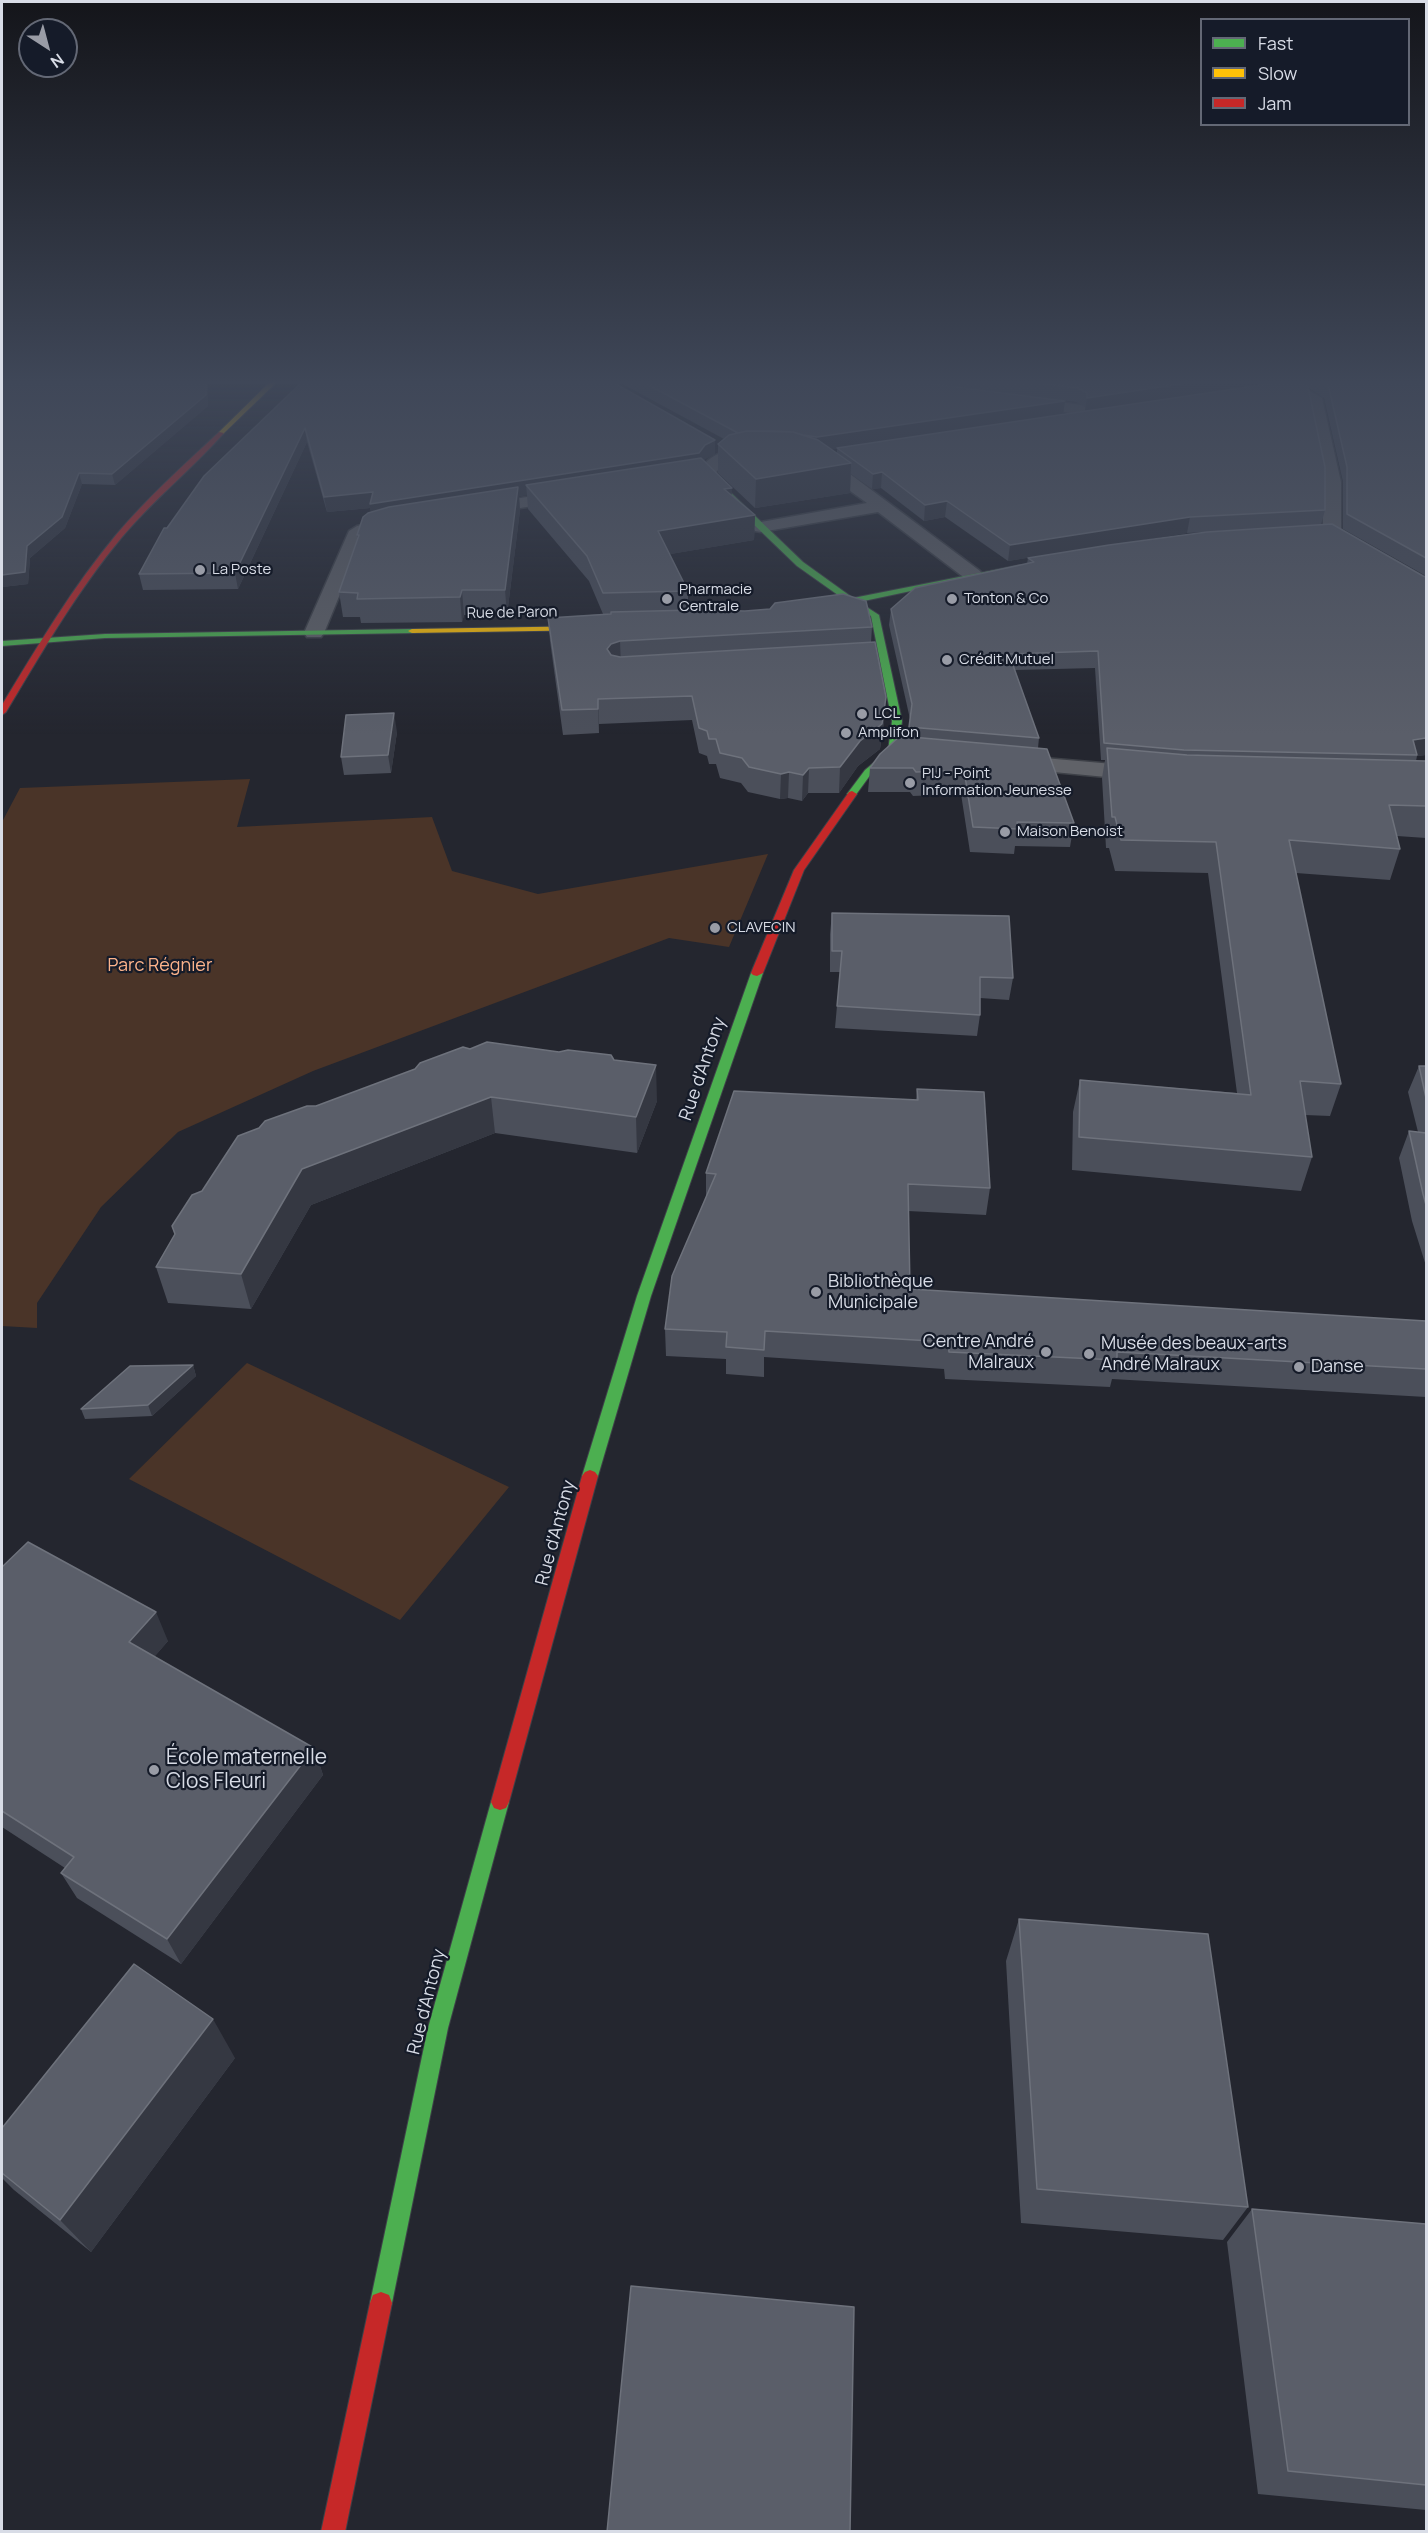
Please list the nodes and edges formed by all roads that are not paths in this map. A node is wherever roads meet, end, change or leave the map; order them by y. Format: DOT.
graph roads {
  1 [pos="154,498"];
  2 [pos="552,498"];
  3 [pos="731,498"];
  4 [pos="871,498"];
  5 [pos="1330,498"];
  6 [pos="882,506"];
  7 [pos="459,513"];
  8 [pos="414,519"];
  9 [pos="761,527"];
  10 [pos="1032,565"];
  11 [pos="973,575"];
  12 [pos="1426,586"];
  13 [pos="854,600"];
  14 [pos="823,607"];
  15 [pos="602,627"];
  16 [pos="314,633"];
  17 [pos="45,640"];
  18 [pos="2,644"];
  19 [pos="885,658"];
  20 [pos="861,659"];
  21 [pos="2,712"];
  22 [pos="893,752"];
  23 [pos="917,754"];
  24 [pos="989,760"];
  25 [pos="1168,775"];
  26 [pos="333,2532"];
  1 -- 17 [label="street"];
  2 -- 7 [label="street"];
  3 -- 9 [label="street"];
  4 -- 6 [label="street"];
  5 -- 12 [label="street"];
  6 -- 9 [label="street"];
  6 -- 11 [label="street"];
  8 -- 16 [label="street"];
  9 -- 13 [label="street"];
  10 -- 11 [label="street"];
  11 -- 13 [label="street"];
  13 -- 14 [label="street"];
  13 -- 19 [label="street"];
  15 -- 16 [label="street, Rue de Paron"];
  16 -- 17 [label="street, Rue de Paron"];
  17 -- 18 [label="street, Rue de Paron"];
  17 -- 21 [label="street"];
  19 -- 20 [label="street"];
  19 -- 22 [label="street"];
  22 -- 23 [label="street"];
  22 -- 26 [label="street, Rue d'Antony"];
  24 -- 25 [label="street"];
}
